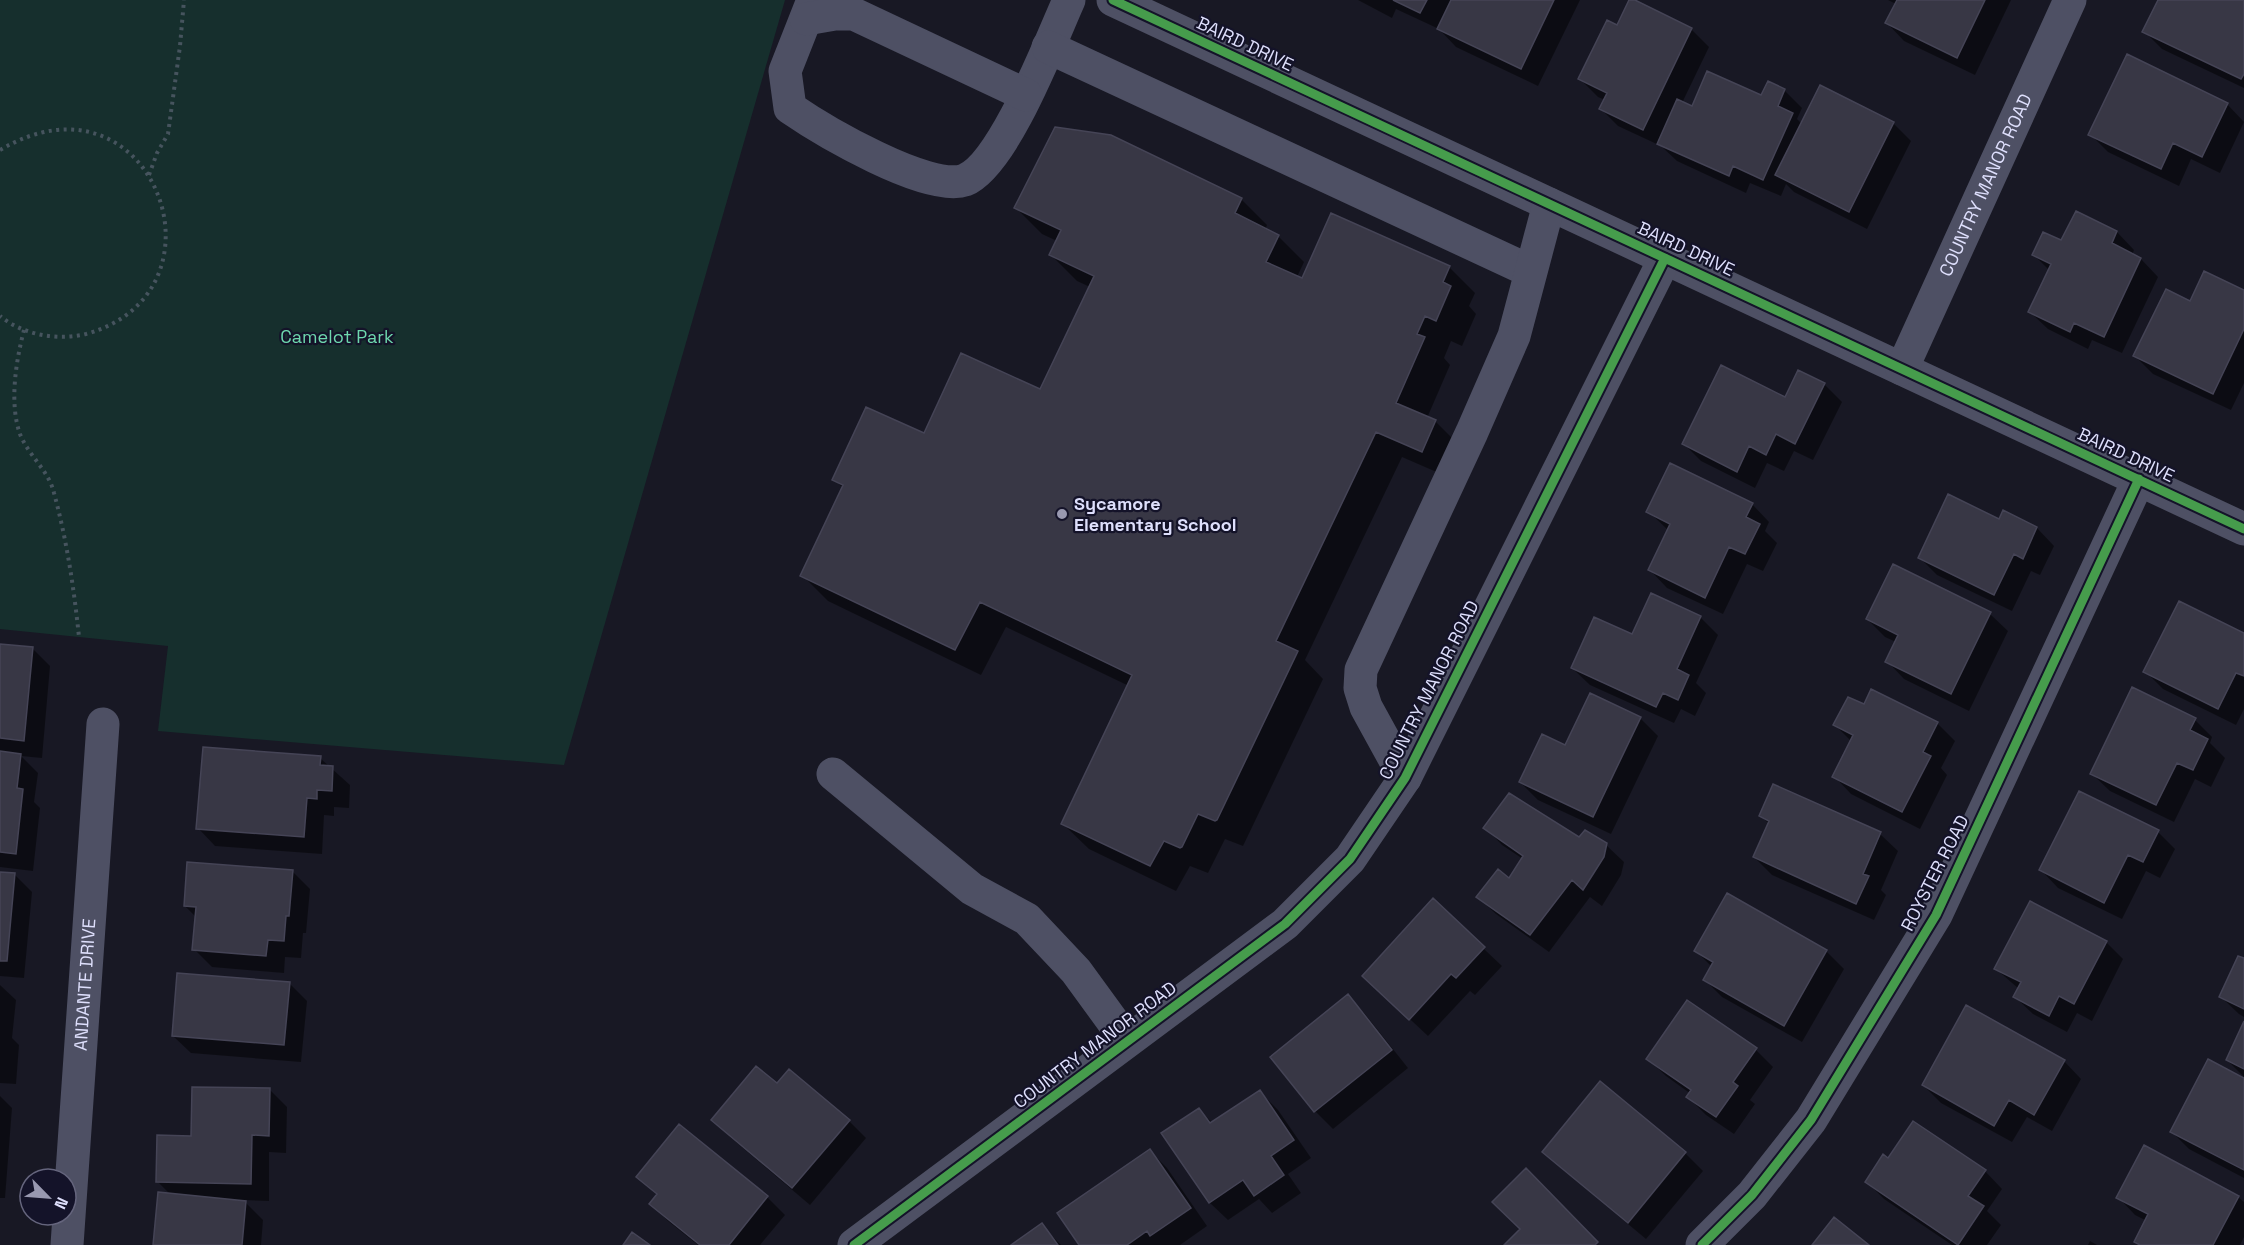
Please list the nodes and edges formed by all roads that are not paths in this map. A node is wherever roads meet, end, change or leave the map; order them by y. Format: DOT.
graph roads {
  1 [pos="1069,0"];
  2 [pos="1113,0"];
  3 [pos="2070,0"];
  4 [pos="809,9"];
  5 [pos="1048,47"];
  6 [pos="1026,95"];
  7 [pos="1549,204"];
  8 [pos="1665,258"];
  9 [pos="1530,271"];
  10 [pos="1902,369"];
  11 [pos="2139,480"];
  12 [pos="2244,529"];
  13 [pos="103,724"];
  14 [pos="833,774"];
  15 [pos="1405,778"];
  16 [pos="1127,1041"];
  17 [pos="67,1245"];
  18 [pos="854,1245"];
  19 [pos="1702,1245"];
  1 -- 5 [label="street"];
  2 -- 7 [label="street, BAIRD DRIVE"];
  3 -- 10 [label="street, COUNTRY MANOR ROAD"];
  4 -- 6 [label="street"];
  4 -- 6 [label="street"];
  5 -- 6 [label="street"];
  5 -- 9 [label="street"];
  7 -- 8 [label="street, BAIRD DRIVE"];
  7 -- 9 [label="street"];
  8 -- 10 [label="street, BAIRD DRIVE"];
  8 -- 15 [label="street, COUNTRY MANOR ROAD"];
  9 -- 15 [label="street"];
  10 -- 11 [label="street, BAIRD DRIVE"];
  11 -- 12 [label="street, BAIRD DRIVE"];
  11 -- 19 [label="street, ROYSTER ROAD"];
  13 -- 17 [label="street, ANDANTE DRIVE"];
  14 -- 16 [label="street"];
  15 -- 16 [label="street, COUNTRY MANOR ROAD"];
  16 -- 18 [label="street, COUNTRY MANOR ROAD"];
}
